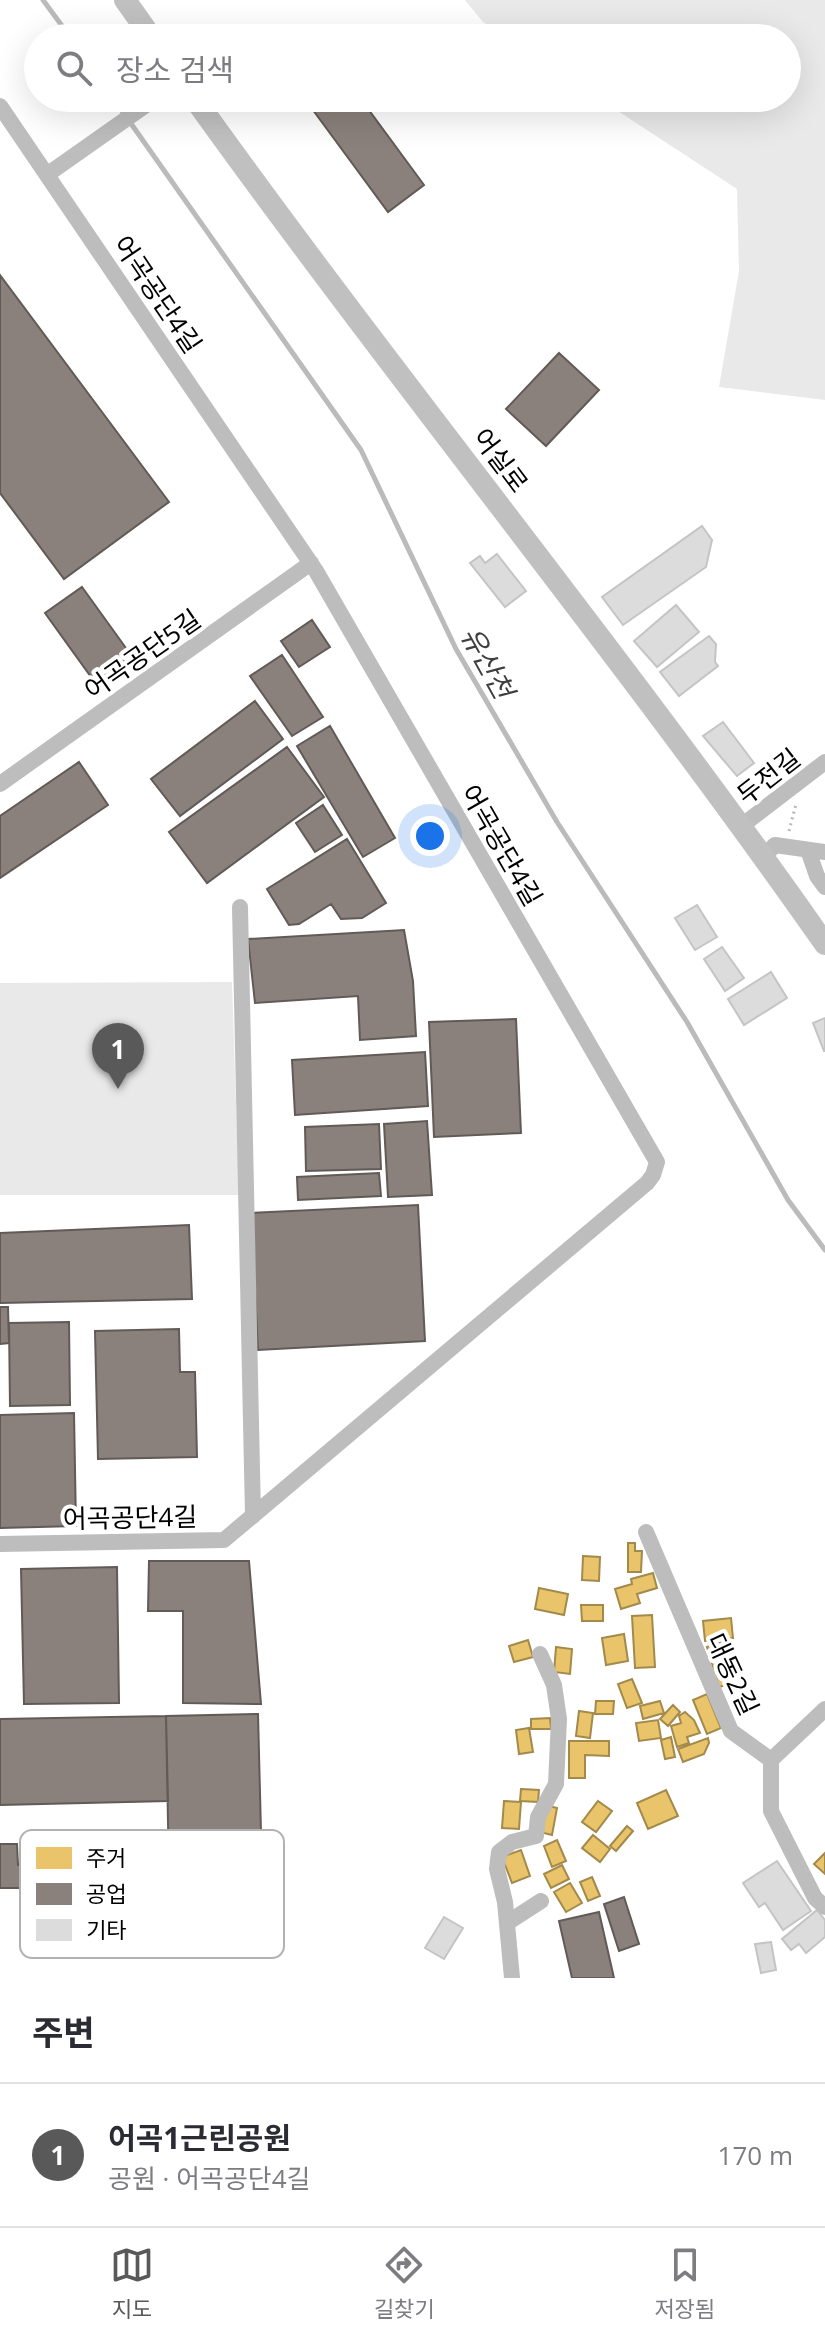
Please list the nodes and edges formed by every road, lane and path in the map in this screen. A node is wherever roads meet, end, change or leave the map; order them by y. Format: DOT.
graph roads {
  1 [pos="125,0"];
  2 [pos="142,24"];
  3 [pos="0,106"];
  4 [pos="136,112"];
  5 [pos="204,112"];
  6 [pos="48,174"];
  7 [pos="311,563"];
  8 [pos="825,762"];
  9 [pos="0,784"];
  10 [pos="768,786"];
  11 [pos="736,787"];
  12 [pos="797,802"];
  13 [pos="740,827"];
  14 [pos="785,847"];
  15 [pos="816,851"];
  16 [pos="763,857"];
  17 [pos="825,887"];
  18 [pos="240,907"];
  19 [pos="825,944"];
  20 [pos="253,1516"];
  21 [pos="646,1532"];
  22 [pos="0,1544"];
  23 [pos="540,1654"];
  24 [pos="825,1709"];
  25 [pos="771,1760"];
  26 [pos="541,1901"];
  27 [pos="825,1907"];
  28 [pos="507,1923"];
  29 [pos="512,1978"];
  1 -- 2 [label="main road"];
  3 -- 6 [label="street, 어곡공단4길"];
  4 -- 6 [label="street"];
  5 -- 13 [label="main road, 어실로"];
  6 -- 7 [label="street, 어곡공단4길"];
  7 -- 9 [label="street, 어곡공단5길"];
  7 -- 20 [label="street, 어곡공단4길"];
  8 -- 13 [label="street, 두전길"];
  10 -- 11 [label="path"];
  12 -- 14 [label="path"];
  13 -- 16 [label="main road, 어실로"];
  14 -- 15 [label="street"];
  14 -- 16 [label="street"];
  15 -- 17 [label="street"];
  16 -- 19 [label="main road, 어실로"];
  18 -- 20 [label="street"];
  20 -- 22 [label="street, 어곡공단4길"];
  21 -- 25 [label="street, 대동2길"];
  23 -- 28 [label="street"];
  24 -- 25 [label="street"];
  25 -- 27 [label="street"];
  26 -- 28 [label="street"];
  28 -- 29 [label="street"];
}
